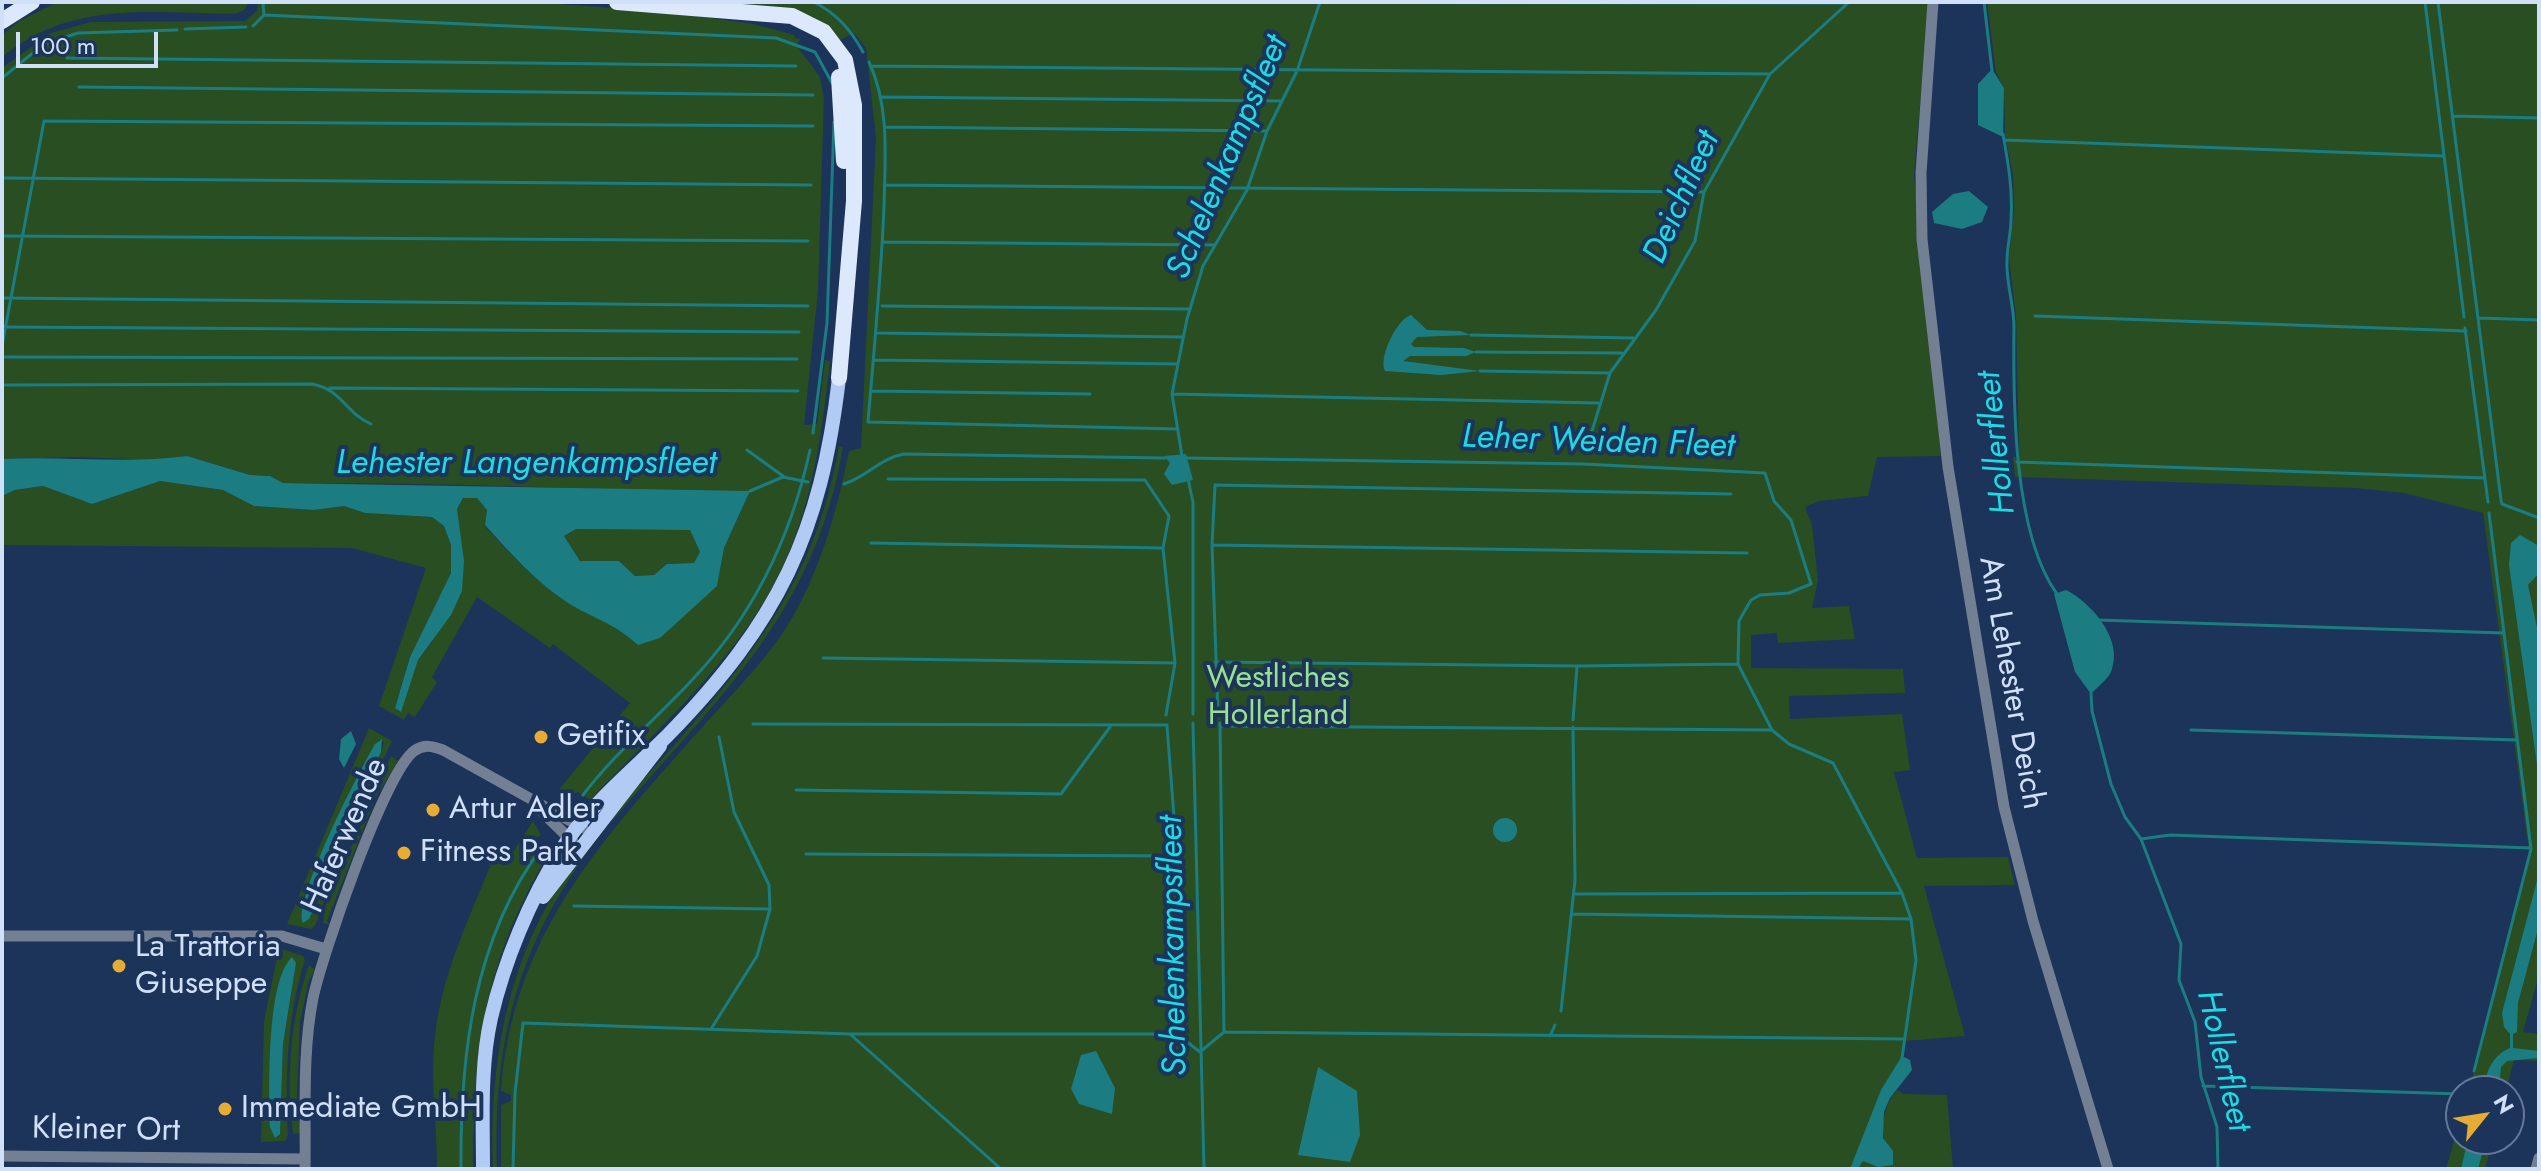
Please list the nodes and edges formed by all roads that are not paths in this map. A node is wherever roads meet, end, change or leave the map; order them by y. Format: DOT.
graph roads {
  1 [pos="32,2"];
  2 [pos="617,2"];
  3 [pos="1933,2"];
  4 [pos="2,21"];
  5 [pos="839,378"];
  6 [pos="531,800"];
  7 [pos="585,829"];
  8 [pos="574,843"];
  9 [pos="2,936"];
  10 [pos="326,949"];
  11 [pos="2,1156"];
  12 [pos="2539,1158"];
  13 [pos="305,1164"];
  14 [pos="483,1169"];
  15 [pos="2108,1169"];
  16 [pos="2536,1169"];
  1 -- 4 [label="highway"];
  2 -- 5 [label="highway"];
  3 -- 15 [label="street, Am Lehester Deich"];
  5 -- 7 [label="main road"];
  6 -- 7 [label="street, Haferwende"];
  6 -- 8 [label="street, Haferwende"];
  6 -- 10 [label="street, Haferwende"];
  7 -- 8 [label="main road"];
  8 -- 14 [label="main road"];
  9 -- 10 [label="street"];
  10 -- 13 [label="street, Haferwende"];
  11 -- 13 [label="street, Kleiner Ort"];
  12 -- 16 [label="street"];
}
